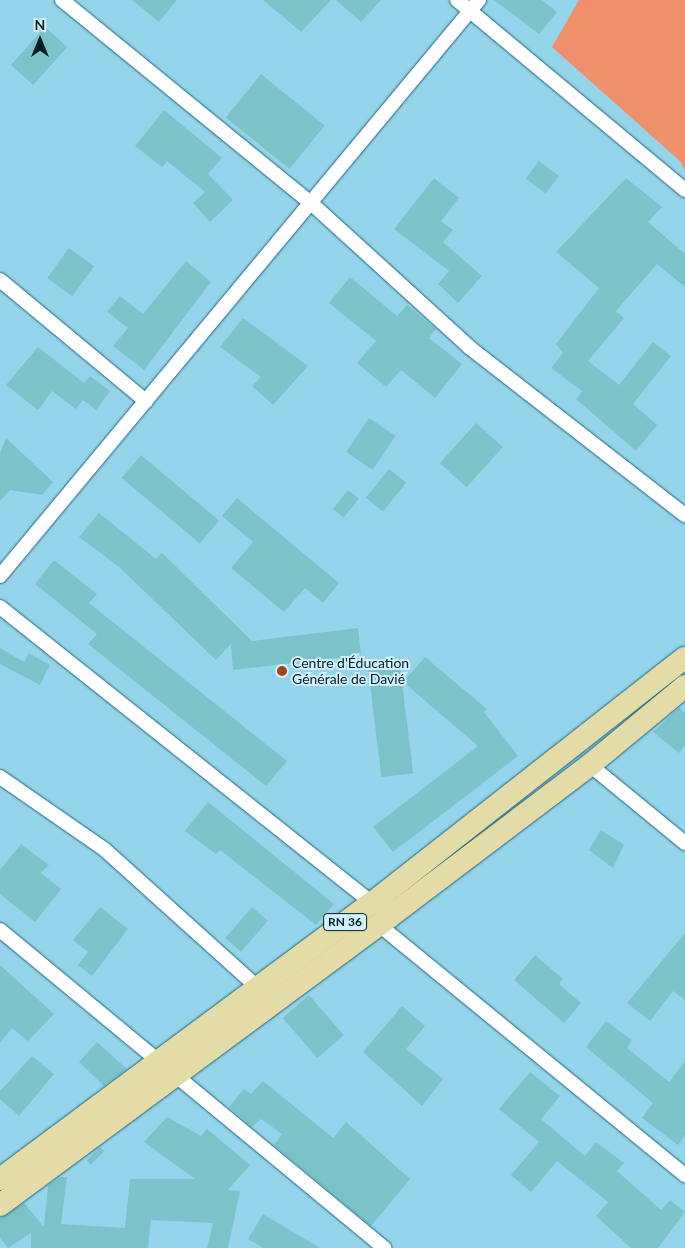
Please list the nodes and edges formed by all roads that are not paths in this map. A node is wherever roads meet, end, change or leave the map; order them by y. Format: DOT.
graph roads {
  1 [pos="62,0"];
  2 [pos="456,0"];
  3 [pos="475,6"];
  4 [pos="685,190"];
  5 [pos="311,203"];
  6 [pos="0,280"];
  7 [pos="146,401"];
  8 [pos="685,515"];
  9 [pos="0,576"];
  10 [pos="0,608"];
  11 [pos="685,658"];
  12 [pos="685,686"];
  13 [pos="590,765"];
  14 [pos="0,777"];
  15 [pos="685,843"];
  16 [pos="380,915"];
  17 [pos="0,930"];
  18 [pos="256,986"];
  19 [pos="273,1001"];
  20 [pos="168,1069"];
  21 [pos="685,1175"];
  22 [pos="0,1179"];
  23 [pos="0,1205"];
  24 [pos="384,1248"];
  1 -- 5 [label="street"];
  2 -- 3 [label="street"];
  3 -- 4 [label="street"];
  3 -- 5 [label="street"];
  5 -- 7 [label="street"];
  5 -- 8 [label="street"];
  6 -- 7 [label="street"];
  7 -- 9 [label="street"];
  10 -- 16 [label="street"];
  11 -- 16 [label="main road, RN 36"];
  12 -- 13 [label="main road, RN 36"];
  13 -- 15 [label="street"];
  13 -- 16 [label="main road, RN 36"];
  14 -- 18 [label="street"];
  16 -- 18 [label="main road, RN 36"];
  16 -- 19 [label="main road, RN 36"];
  16 -- 21 [label="street"];
  17 -- 20 [label="street"];
  18 -- 19 [label="street"];
  18 -- 20 [label="main road, RN 36"];
  19 -- 20 [label="main road, RN 36"];
  20 -- 22 [label="main road, RN 36"];
  20 -- 23 [label="main road, RN 36"];
  20 -- 24 [label="street"];
}
